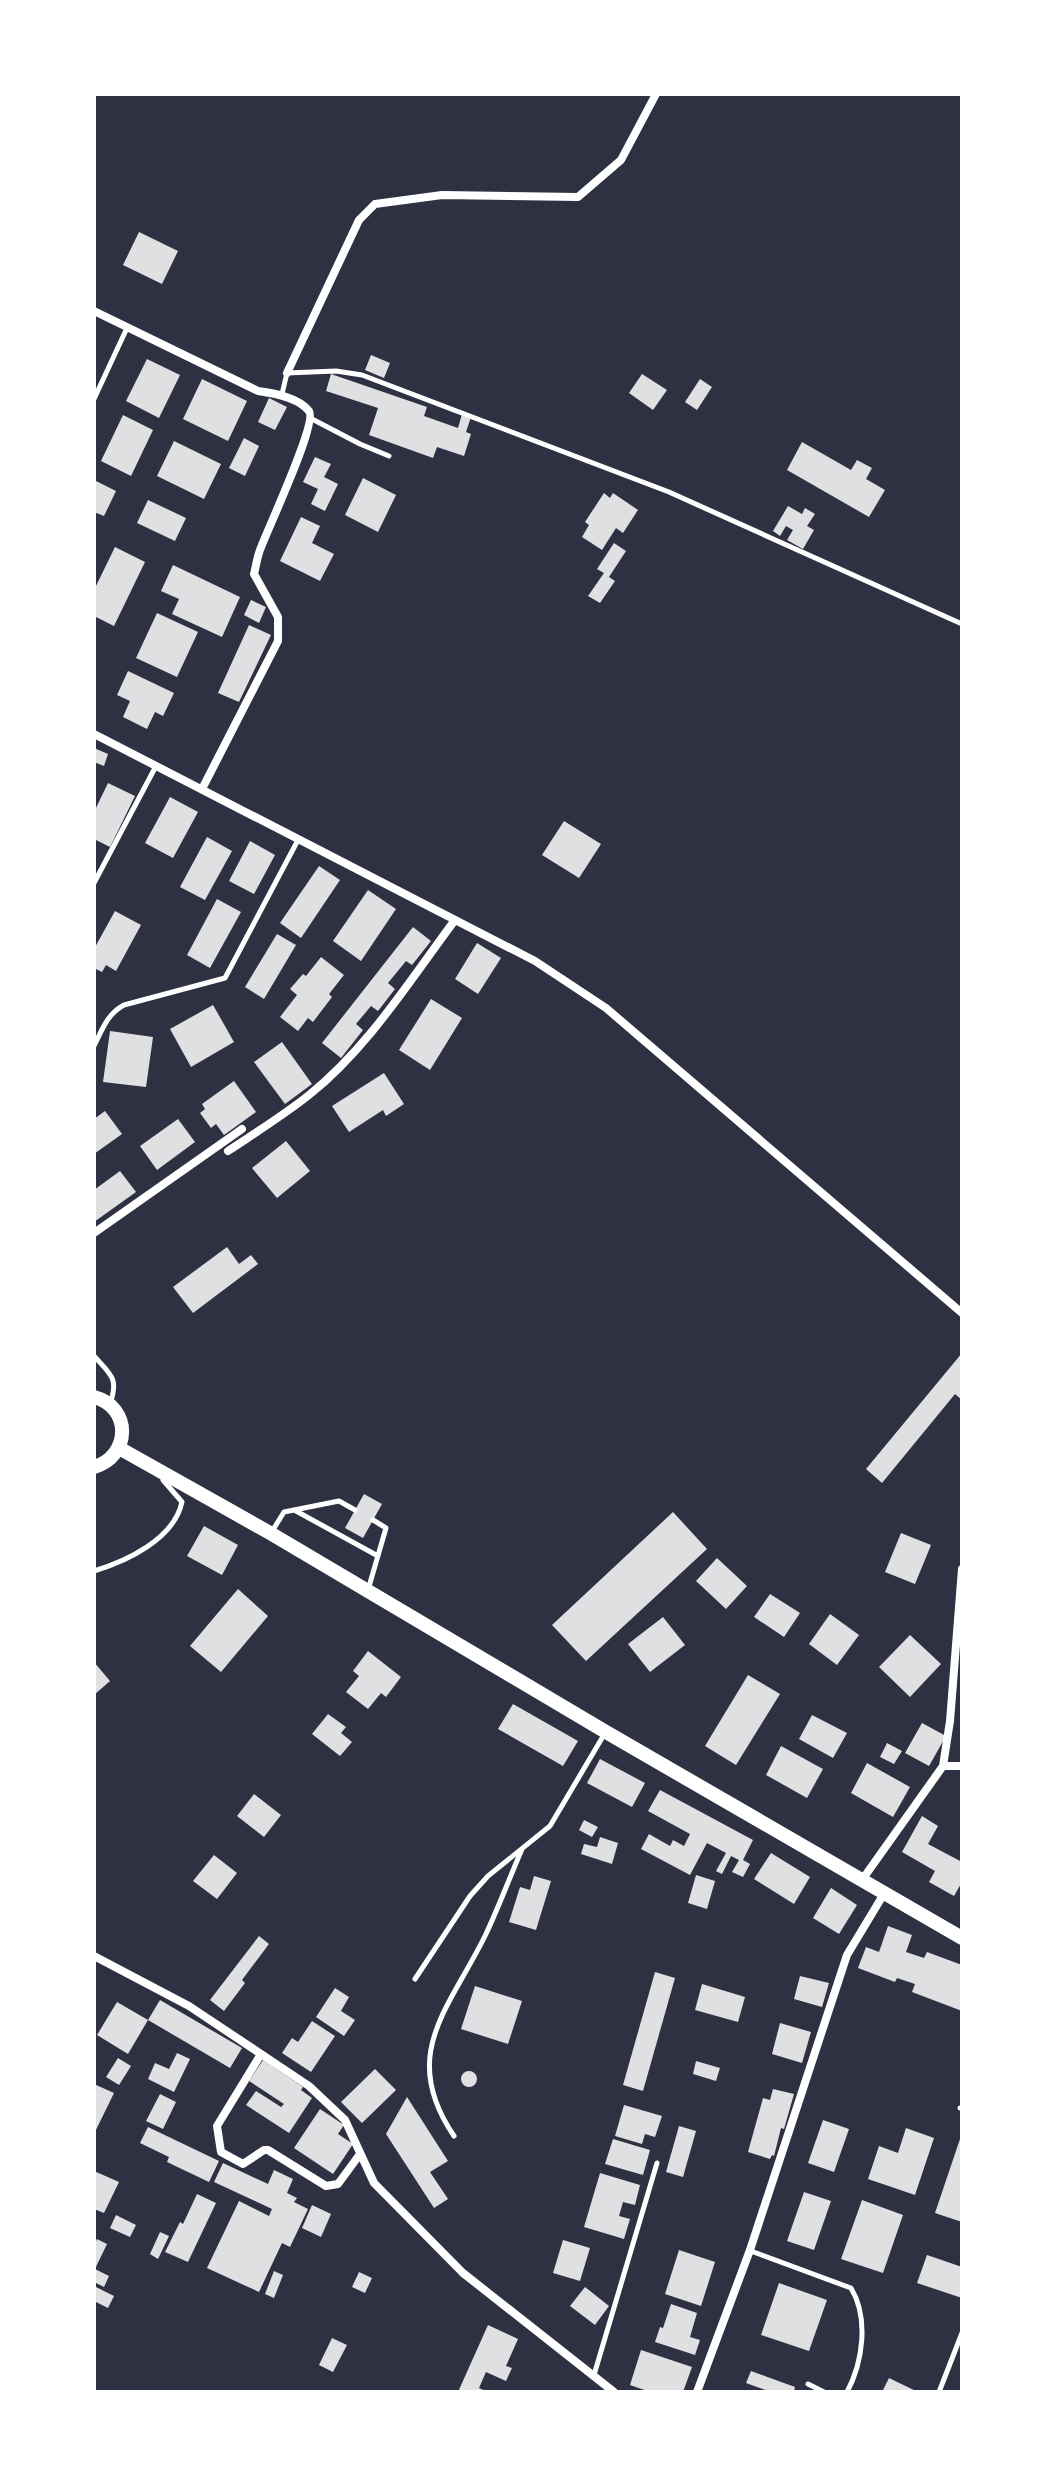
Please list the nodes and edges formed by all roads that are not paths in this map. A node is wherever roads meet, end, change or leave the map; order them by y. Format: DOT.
graph roads {
  1 [pos="656,94"];
  2 [pos="94,311"];
  3 [pos="128,327"];
  4 [pos="287,373"];
  5 [pos="282,394"];
  6 [pos="94,399"];
  7 [pos="312,419"];
  8 [pos="389,456"];
  9 [pos="962,624"];
  10 [pos="94,734"];
  11 [pos="156,765"];
  12 [pos="202,789"];
  13 [pos="298,839"];
  14 [pos="94,883"];
  15 [pos="455,920"];
  16 [pos="94,1046"];
  17 [pos="242,1129"];
  18 [pos="228,1151"];
  19 [pos="94,1233"];
  20 [pos="962,1313"];
  21 [pos="94,1356"];
  22 [pos="94,1397"];
  23 [pos="110,1404"];
  24 [pos="119,1448"];
  25 [pos="138,1459"];
  26 [pos="94,1467"];
  27 [pos="355,1510"];
  28 [pos="296,1511"];
  29 [pos="373,1520"];
  30 [pos="270,1533"];
  31 [pos="378,1556"];
  32 [pos="962,1569"];
  33 [pos="94,1571"];
  34 [pos="368,1591"];
  35 [pos="606,1732"];
  36 [pos="943,1766"];
  37 [pos="962,1766"];
  38 [pos="523,1848"];
  39 [pos="862,1880"];
  40 [pos="885,1892"];
  41 [pos="962,1938"];
  42 [pos="94,1956"];
  43 [pos="415,1979"];
  44 [pos="261,2054"];
  45 [pos="454,2136"];
  46 [pos="360,2154"];
  47 [pos="657,2163"];
  48 [pos="750,2250"];
  49 [pos="962,2333"];
  50 [pos="594,2376"];
  51 [pos="808,2384"];
  52 [pos="614,2392"];
  53 [pos="697,2392"];
  54 [pos="824,2392"];
  55 [pos="847,2392"];
  56 [pos="939,2392"];
  1 -- 4 [label="street"];
  2 -- 3 [label="street"];
  3 -- 5 [label="street"];
  3 -- 6 [label="lane"];
  4 -- 5 [label="lane"];
  4 -- 9 [label="lane"];
  5 -- 7 [label="street"];
  7 -- 8 [label="lane"];
  7 -- 12 [label="street"];
  10 -- 11 [label="street"];
  11 -- 12 [label="street"];
  11 -- 14 [label="lane"];
  12 -- 13 [label="street"];
  13 -- 15 [label="street"];
  13 -- 16 [label="lane"];
  15 -- 18 [label="street"];
  15 -- 20 [label="street"];
  17 -- 19 [label="street"];
  21 -- 23 [label="lane"];
  22 -- 23 [label="main road"];
  23 -- 24 [label="main road"];
  24 -- 25 [label="main road"];
  24 -- 26 [label="main road"];
  25 -- 30 [label="main road"];
  25 -- 33 [label="lane"];
  27 -- 28 [label="lane"];
  28 -- 30 [label="lane"];
  28 -- 31 [label="lane"];
  29 -- 31 [label="lane"];
  30 -- 34 [label="main road"];
  31 -- 34 [label="lane"];
  32 -- 36 [label="street"];
  34 -- 35 [label="main road"];
  35 -- 38 [label="lane"];
  35 -- 39 [label="main road"];
  36 -- 37 [label="street"];
  36 -- 39 [label="street"];
  38 -- 43 [label="lane"];
  38 -- 45 [label="lane"];
  39 -- 40 [label="main road"];
  40 -- 41 [label="main road"];
  40 -- 48 [label="street"];
  42 -- 44 [label="street"];
  44 -- 46 [label="street"];
  44 -- 46 [label="street"];
  46 -- 50 [label="street"];
  47 -- 50 [label="lane"];
  48 -- 53 [label="street"];
  48 -- 55 [label="lane"];
  49 -- 56 [label="lane"];
  50 -- 52 [label="street"];
  51 -- 54 [label="lane"];
}
